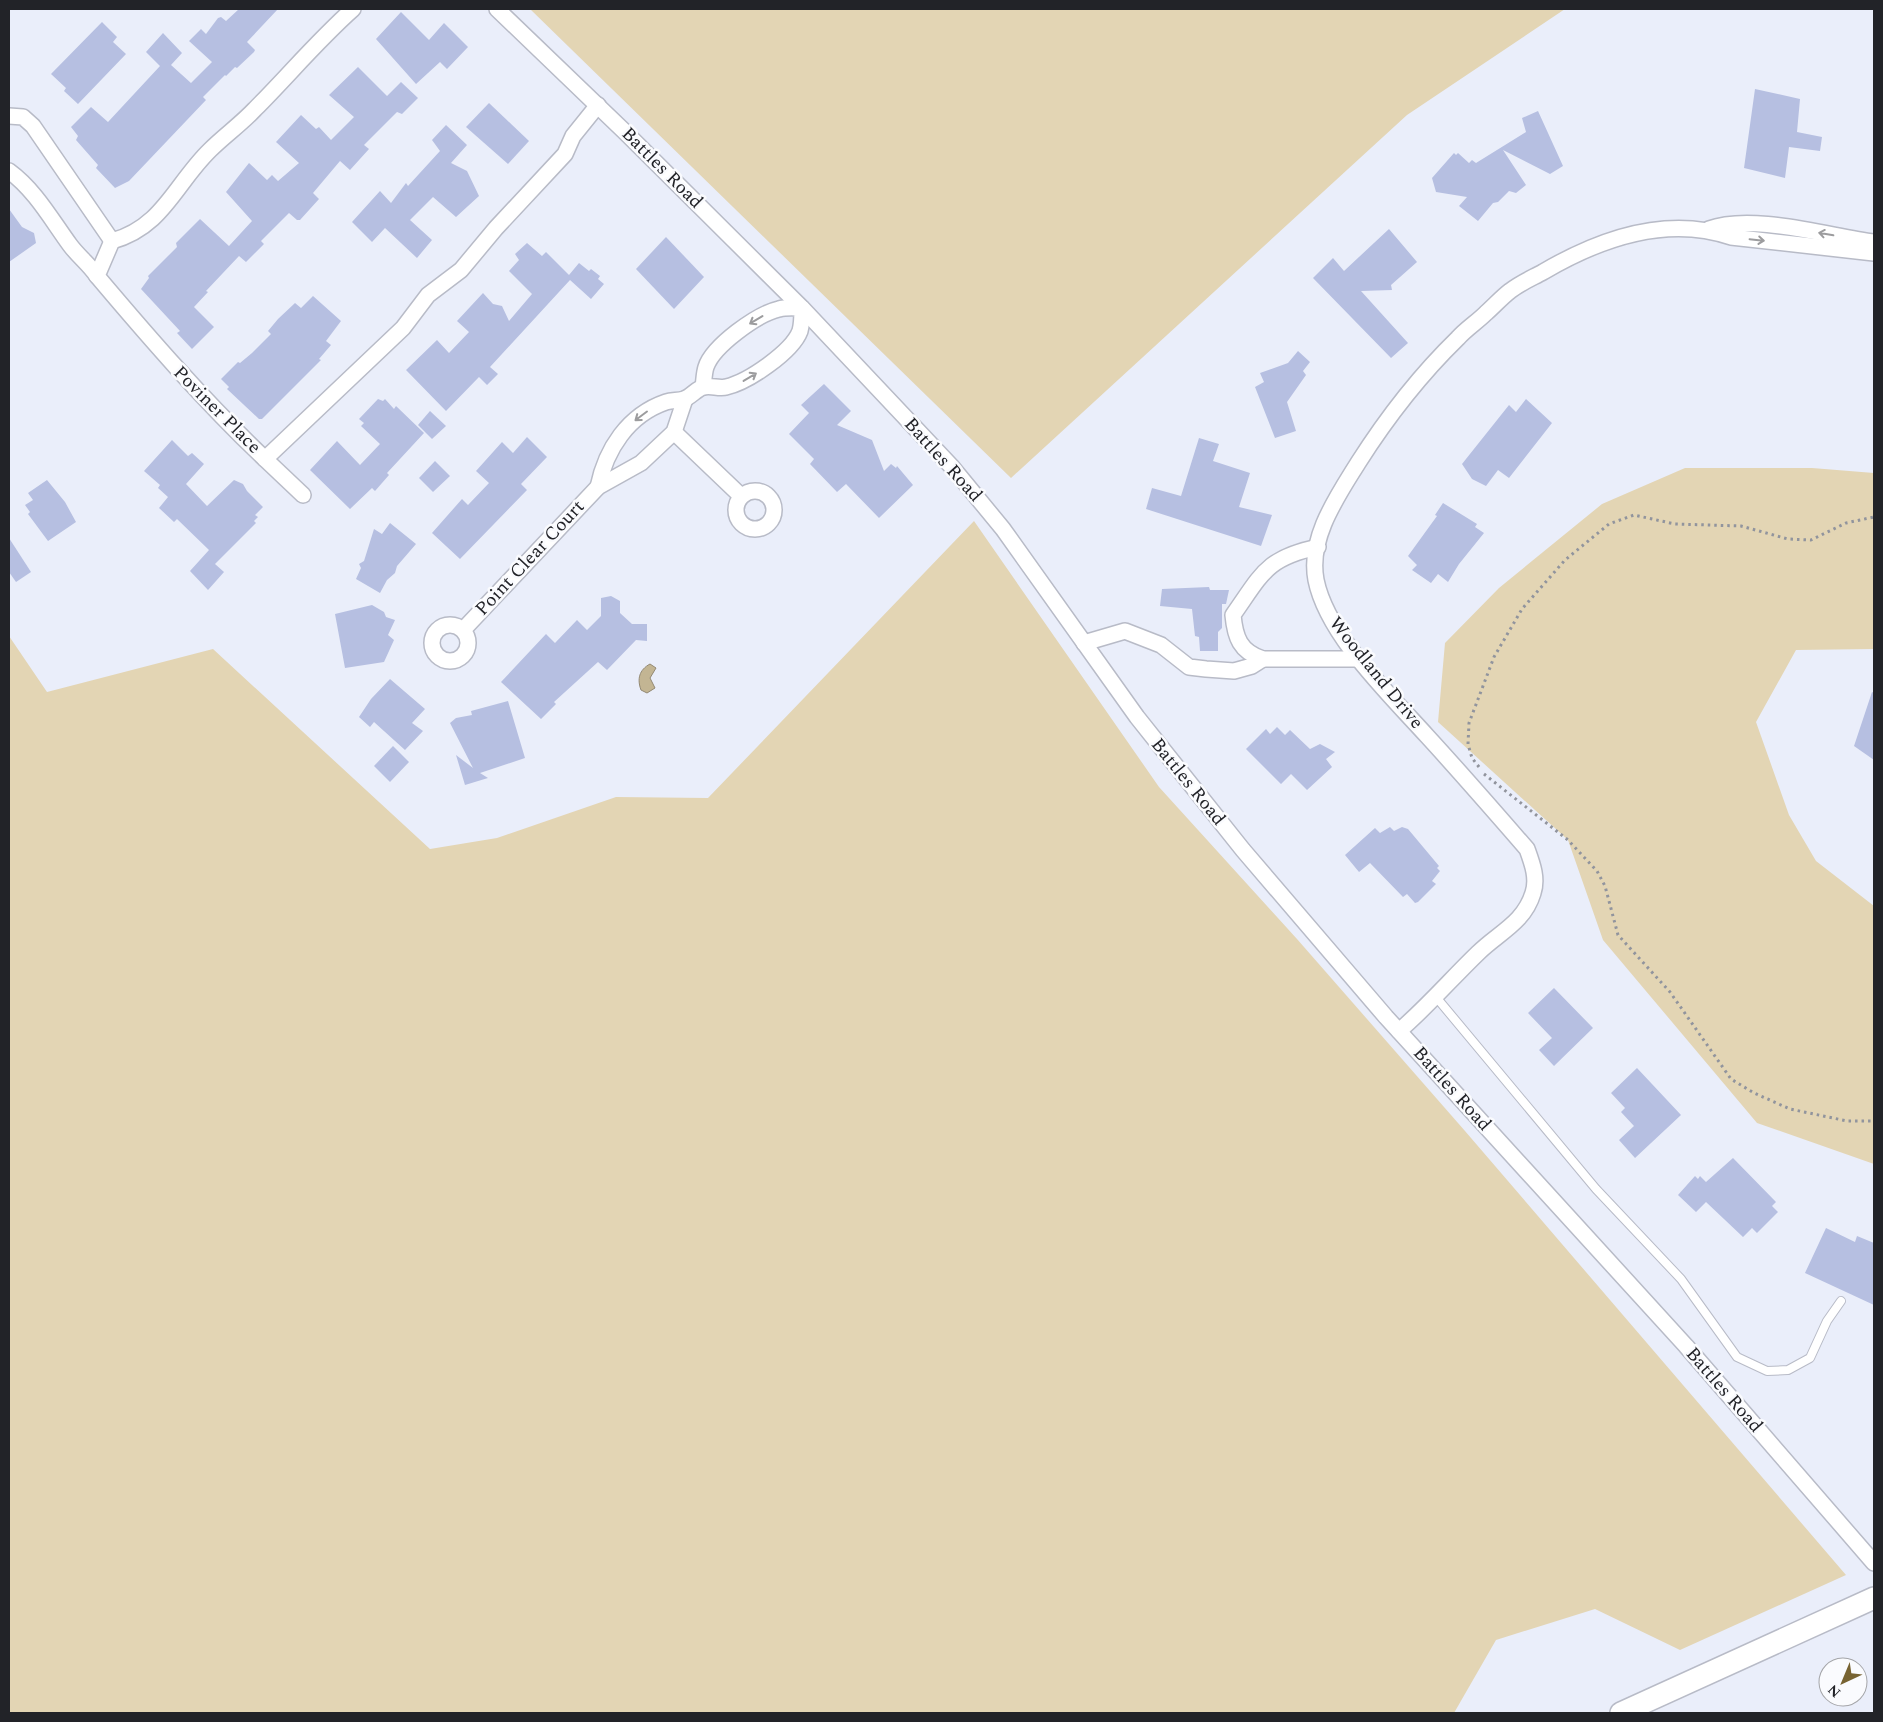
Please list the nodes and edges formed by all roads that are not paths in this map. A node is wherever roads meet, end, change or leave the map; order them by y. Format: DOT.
graph roads {
  1 [pos="353,9"];
  2 [pos="497,9"];
  3 [pos="598,105"];
  4 [pos="9,116"];
  5 [pos="9,171"];
  6 [pos="1709,230"];
  7 [pos="112,241"];
  8 [pos="1874,242"];
  9 [pos="1874,253"];
  10 [pos="97,276"];
  11 [pos="802,308"];
  12 [pos="703,387"];
  13 [pos="686,399"];
  14 [pos="674,432"];
  15 [pos="265,459"];
  16 [pos="598,487"];
  17 [pos="304,495"];
  18 [pos="741,496"];
  19 [pos="1318,547"];
  20 [pos="463,630"];
  21 [pos="1084,643"];
  22 [pos="1263,659"];
  23 [pos="1360,659"];
  24 [pos="1436,997"];
  25 [pos="1399,1031"];
  26 [pos="1841,1302"];
  27 [pos="1874,1563"];
  28 [pos="1874,1598"];
  29 [pos="1621,1713"];
  1 -- 7 [label="street"];
  2 -- 3 [label="street, Battles Road"];
  3 -- 11 [label="street, Battles Road"];
  3 -- 15 [label="street, Poviner Place"];
  4 -- 7 [label="street"];
  5 -- 10 [label="street, Poviner Place"];
  8 -- 6 [label="street, Woodland Drive, one-way"];
  6 -- 9 [label="street, Woodland Drive, one-way"];
  6 -- 19 [label="street, Woodland Drive"];
  7 -- 10 [label="street"];
  10 -- 15 [label="street, Poviner Place"];
  11 -- 12 [label="street, one-way"];
  12 -- 11 [label="street, one-way"];
  11 -- 21 [label="street, Battles Road"];
  12 -- 13 [label="street, Point Clear Court"];
  13 -- 14 [label="street, Point Clear Court"];
  13 -- 16 [label="street, Point Clear Court, one-way"];
  14 -- 16 [label="street, Point Clear Court"];
  14 -- 18 [label="street"];
  15 -- 17 [label="street"];
  16 -- 20 [label="street, Point Clear Court"];
  19 -- 22 [label="street"];
  19 -- 23 [label="street, Woodland Drive"];
  21 -- 22 [label="street"];
  21 -- 25 [label="street, Battles Road"];
  22 -- 23 [label="street"];
  23 -- 24 [label="street, Woodland Drive"];
  24 -- 25 [label="street, Woodland Drive"];
  24 -- 26 [label="lane"];
  25 -- 27 [label="street, Battles Road"];
  28 -- 29 [label="main road"];
}
